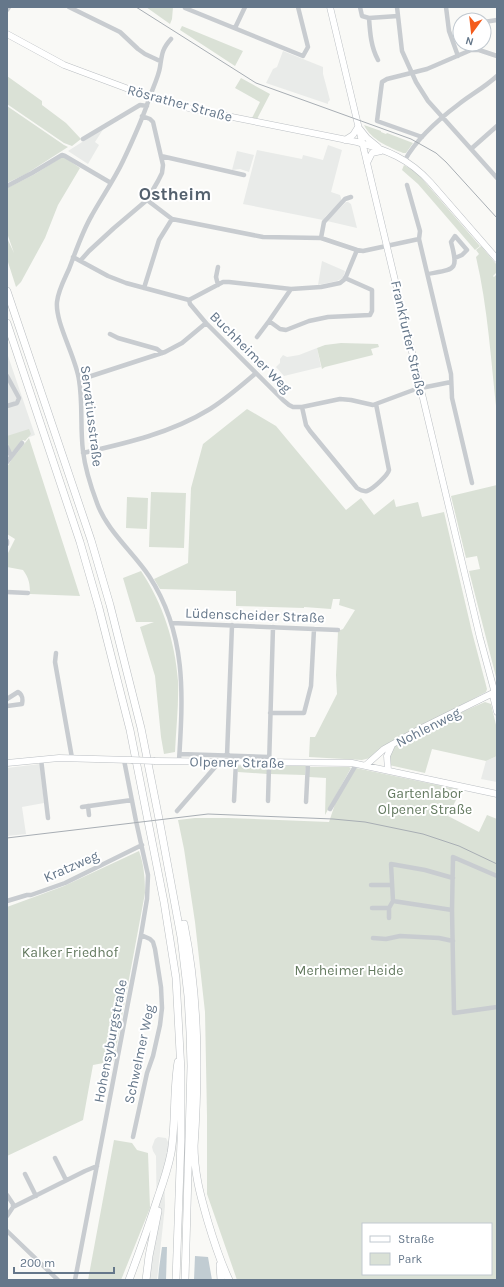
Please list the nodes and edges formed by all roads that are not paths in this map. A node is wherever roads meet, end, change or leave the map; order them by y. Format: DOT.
graph roads {
  1 [pos="9,7"];
  2 [pos="69,7"];
  3 [pos="245,7"];
  4 [pos="298,7"];
  5 [pos="330,7"];
  6 [pos="360,7"];
  7 [pos="397,7"];
  8 [pos="446,7"];
  9 [pos="184,9"];
  10 [pos="7,10"];
  11 [pos="398,16"];
  12 [pos="369,18"];
  13 [pos="235,28"];
  14 [pos="7,34"];
  15 [pos="171,39"];
  16 [pos="458,56"];
  17 [pos="497,56"];
  18 [pos="378,60"];
  19 [pos="160,61"];
  20 [pos="411,73"];
  21 [pos="497,76"];
  22 [pos="150,97"];
  23 [pos="147,106"];
  24 [pos="142,116"];
  25 [pos="443,117"];
  26 [pos="497,126"];
  27 [pos="358,127"];
  28 [pos="422,137"];
  29 [pos="84,139"];
  30 [pos="345,140"];
  31 [pos="363,144"];
  32 [pos="471,149"];
  33 [pos="383,150"];
  34 [pos="161,156"];
  35 [pos="405,160"];
  36 [pos="368,163"];
  37 [pos="244,175"];
  38 [pos="497,178"];
  39 [pos="111,183"];
  40 [pos="407,184"];
  41 [pos="7,186"];
  42 [pos="351,197"];
  43 [pos="148,200"];
  44 [pos="172,219"];
  45 [pos="321,238"];
  46 [pos="419,239"];
  47 [pos="387,246"];
  48 [pos="357,250"];
  49 [pos="73,257"];
  50 [pos="455,258"];
  51 [pos="81,260"];
  52 [pos="497,260"];
  53 [pos="218,268"];
  54 [pos="428,274"];
  55 [pos="345,278"];
  56 [pos="218,285"];
  57 [pos="144,288"];
  58 [pos="291,289"];
  59 [pos="7,292"];
  60 [pos="189,300"];
  61 [pos="269,321"];
  62 [pos="7,323"];
  63 [pos="206,323"];
  64 [pos="110,334"];
  65 [pos="257,338"];
  66 [pos="162,353"];
  67 [pos="256,373"];
  68 [pos="7,376"];
  69 [pos="79,380"];
  70 [pos="452,382"];
  71 [pos="421,388"];
  72 [pos="376,404"];
  73 [pos="7,406"];
  74 [pos="302,406"];
  75 [pos="22,443"];
  76 [pos="7,447"];
  77 [pos="83,453"];
  78 [pos="11,456"];
  79 [pos="7,462"];
  80 [pos="472,483"];
  81 [pos="7,541"];
  82 [pos="7,544"];
  83 [pos="7,592"];
  84 [pos="28,593"];
  85 [pos="172,623"];
  86 [pos="232,625"];
  87 [pos="273,627"];
  88 [pos="314,629"];
  89 [pos="338,630"];
  90 [pos="56,653"];
  91 [pos="495,692"];
  92 [pos="7,699"];
  93 [pos="481,699"];
  94 [pos="496,702"];
  95 [pos="7,706"];
  96 [pos="497,712"];
  97 [pos="270,713"];
  98 [pos="392,745"];
  99 [pos="180,754"];
  100 [pos="227,756"];
  101 [pos="72,758"];
  102 [pos="41,759"];
  103 [pos="269,759"];
  104 [pos="128,760"];
  105 [pos="179,761"];
  106 [pos="216,762"];
  107 [pos="236,762"];
  108 [pos="7,763"];
  109 [pos="308,763"];
  110 [pos="357,763"];
  111 [pos="366,765"];
  112 [pos="388,770"];
  113 [pos="464,787"];
  114 [pos="497,791"];
  115 [pos="497,794"];
  116 [pos="132,800"];
  117 [pos="234,801"];
  118 [pos="268,801"];
  119 [pos="306,802"];
  120 [pos="88,806"];
  121 [pos="82,807"];
  122 [pos="330,809"];
  123 [pos="177,811"];
  124 [pos="89,815"];
  125 [pos="48,818"];
  126 [pos="160,824"];
  127 [pos="142,845"];
  128 [pos="497,876"];
  129 [pos="453,878"];
  130 [pos="372,885"];
  131 [pos="392,885"];
  132 [pos="7,901"];
  133 [pos="393,901"];
  134 [pos="372,908"];
  135 [pos="389,908"];
  136 [pos="452,910"];
  137 [pos="389,918"];
  138 [pos="141,935"];
  139 [pos="373,938"];
  140 [pos="453,941"];
  141 [pos="497,1007"];
  142 [pos="180,1048"];
  143 [pos="190,1085"];
  144 [pos="175,1117"];
  145 [pos="133,1137"];
  146 [pos="194,1147"];
  147 [pos="55,1158"];
  148 [pos="97,1166"];
  149 [pos="24,1174"];
  150 [pos="66,1180"];
  151 [pos="7,1195"];
  152 [pos="36,1196"];
  153 [pos="13,1207"];
  154 [pos="7,1216"];
  155 [pos="7,1231"];
  156 [pos="217,1251"];
  157 [pos="58,1280"];
  158 [pos="75,1280"];
  159 [pos="129,1280"];
  160 [pos="146,1280"];
  161 [pos="176,1280"];
  162 [pos="185,1280"];
  163 [pos="221,1280"];
  164 [pos="229,1280"];
  1 -- 10 [label="street"];
  2 -- 19 [label="street"];
  3 -- 13 [label="street"];
  4 -- 13 [label="street"];
  5 -- 27 [label="main road, Frankfurter Straße"];
  6 -- 12 [label="street"];
  7 -- 11 [label="street"];
  8 -- 16 [label="street"];
  9 -- 13 [label="street"];
  11 -- 12 [label="street"];
  11 -- 20 [label="street"];
  12 -- 18 [label="street"];
  14 -- 22 [label="main road, Rösrather Straße"];
  15 -- 19 [label="street, Servatiusstraße"];
  16 -- 17 [label="street"];
  16 -- 20 [label="street"];
  19 -- 22 [label="street, Servatiusstraße"];
  20 -- 25 [label="street"];
  20 -- 28 [label="street"];
  21 -- 25 [label="street"];
  22 -- 23 [label="street, Servatiusstraße"];
  22 -- 30 [label="main road, Rösrather Straße"];
  23 -- 24 [label="street, Servatiusstraße"];
  23 -- 29 [label="street"];
  24 -- 34 [label="street"];
  24 -- 39 [label="street, Servatiusstraße"];
  25 -- 28 [label="street"];
  25 -- 32 [label="street"];
  26 -- 32 [label="street"];
  27 -- 30 [label="main road"];
  27 -- 31 [label="main road, Frankfurter Straße"];
  27 -- 33 [label="main road"];
  28 -- 35 [label="street"];
  30 -- 31 [label="main road, Rösrather Straße"];
  31 -- 33 [label="main road, Rösrather Straße"];
  31 -- 36 [label="main road, Frankfurter Straße"];
  32 -- 38 [label="street"];
  33 -- 35 [label="main road"];
  33 -- 36 [label="main road"];
  34 -- 37 [label="street"];
  34 -- 43 [label="street"];
  35 -- 52 [label="main road"];
  36 -- 47 [label="main road, Frankfurter Straße"];
  39 -- 41 [label="street"];
  39 -- 49 [label="street, Servatiusstraße"];
  40 -- 46 [label="street"];
  42 -- 45 [label="street"];
  43 -- 44 [label="street"];
  43 -- 51 [label="street"];
  44 -- 45 [label="street"];
  44 -- 57 [label="street"];
  45 -- 48 [label="street"];
  46 -- 47 [label="street"];
  46 -- 54 [label="street"];
  47 -- 48 [label="street"];
  47 -- 71 [label="main road, Frankfurter Straße"];
  48 -- 55 [label="street"];
  49 -- 51 [label="street"];
  49 -- 69 [label="street, Servatiusstraße"];
  50 -- 50 [label="street"];
  50 -- 54 [label="street"];
  51 -- 57 [label="street"];
  53 -- 56 [label="street"];
  54 -- 70 [label="street"];
  55 -- 58 [label="street"];
  55 -- 61 [label="street"];
  56 -- 58 [label="street"];
  56 -- 60 [label="street"];
  57 -- 60 [label="street"];
  58 -- 61 [label="street"];
  59 -- 126 [label="highway"];
  60 -- 63 [label="street, Buchheimer Weg"];
  61 -- 65 [label="street"];
  62 -- 142 [label="highway"];
  63 -- 66 [label="street"];
  63 -- 67 [label="street, Buchheimer Weg"];
  64 -- 66 [label="street"];
  66 -- 69 [label="street"];
  67 -- 74 [label="street, Buchheimer Weg"];
  67 -- 77 [label="street"];
  68 -- 73 [label="street"];
  69 -- 77 [label="street, Servatiusstraße"];
  70 -- 71 [label="street, Buchheimer Weg"];
  70 -- 80 [label="street"];
  71 -- 72 [label="street, Buchheimer Weg"];
  71 -- 91 [label="main road, Frankfurter Straße"];
  72 -- 74 [label="street, Buchheimer Weg"];
  72 -- 74 [label="street"];
  75 -- 78 [label="street"];
  76 -- 78 [label="street"];
  77 -- 85 [label="street, Servatiusstraße"];
  78 -- 79 [label="street"];
  81 -- 82 [label="street"];
  83 -- 84 [label="street"];
  85 -- 86 [label="street, Lüdenscheider Straße"];
  85 -- 99 [label="street, Servatiusstraße"];
  86 -- 87 [label="street, Lüdenscheider Straße"];
  86 -- 100 [label="street"];
  87 -- 88 [label="street, Lüdenscheider Straße"];
  87 -- 97 [label="street"];
  88 -- 89 [label="street, Lüdenscheider Straße"];
  88 -- 97 [label="street"];
  90 -- 101 [label="street"];
  91 -- 93 [label="main road, Nohlenweg"];
  91 -- 94 [label="main road, Frankfurter Straße"];
  92 -- 95 [label="street"];
  93 -- 94 [label="main road"];
  93 -- 98 [label="main road, Nohlenweg"];
  94 -- 96 [label="main road, Frankfurter Straße"];
  97 -- 103 [label="street"];
  98 -- 111 [label="main road, Nohlenweg"];
  98 -- 112 [label="main road"];
  99 -- 100 [label="street, Olpener Straße"];
  99 -- 105 [label="street, Servatiusstraße"];
  100 -- 103 [label="street, Olpener Straße"];
  101 -- 102 [label="main road, Olpener Straße"];
  101 -- 104 [label="main road, Olpener Straße"];
  102 -- 108 [label="main road, Olpener Straße"];
  102 -- 125 [label="street"];
  103 -- 107 [label="main road, Olpener Straße"];
  103 -- 109 [label="main road, Olpener Straße"];
  103 -- 118 [label="street"];
  104 -- 105 [label="main road, Olpener Straße, bridge"];
  104 -- 116 [label="street, Hohensyburgstraße"];
  105 -- 106 [label="main road, Olpener Straße"];
  106 -- 107 [label="main road, Olpener Straße"];
  106 -- 123 [label="street"];
  107 -- 117 [label="street"];
  109 -- 110 [label="main road, Olpener Straße"];
  109 -- 119 [label="street"];
  110 -- 111 [label="main road, Olpener Straße"];
  110 -- 122 [label="street"];
  111 -- 112 [label="main road, Olpener Straße"];
  112 -- 113 [label="main road, Olpener Straße"];
  113 -- 114 [label="main road, Olpener Straße"];
  113 -- 115 [label="main road, Olpener Straße"];
  116 -- 120 [label="street"];
  116 -- 127 [label="street, Hohensyburgstraße"];
  120 -- 121 [label="street"];
  120 -- 124 [label="street"];
  126 -- 143 [label="highway"];
  126 -- 146 [label="highway"];
  127 -- 132 [label="street, Kratzweg"];
  127 -- 138 [label="street, Hohensyburgstraße"];
  128 -- 129 [label="street"];
  129 -- 131 [label="street"];
  129 -- 136 [label="street"];
  130 -- 131 [label="street"];
  131 -- 133 [label="street"];
  133 -- 135 [label="street"];
  133 -- 136 [label="street"];
  134 -- 135 [label="street"];
  135 -- 137 [label="street"];
  136 -- 140 [label="street"];
  138 -- 145 [label="street, Schwelmer Weg"];
  138 -- 148 [label="street, Hohensyburgstraße"];
  139 -- 140 [label="street"];
  140 -- 141 [label="street"];
  142 -- 144 [label="highway"];
  142 -- 161 [label="highway"];
  143 -- 146 [label="highway"];
  143 -- 162 [label="highway"];
  144 -- 159 [label="highway"];
  144 -- 160 [label="highway"];
  146 -- 156 [label="highway"];
  147 -- 150 [label="street"];
  148 -- 150 [label="street"];
  148 -- 158 [label="street, Hohensyburgstraße"];
  149 -- 152 [label="street"];
  150 -- 152 [label="street"];
  151 -- 153 [label="street"];
  152 -- 153 [label="street"];
  153 -- 154 [label="street"];
  155 -- 157 [label="street"];
  156 -- 163 [label="highway"];
  156 -- 164 [label="highway"];
}
